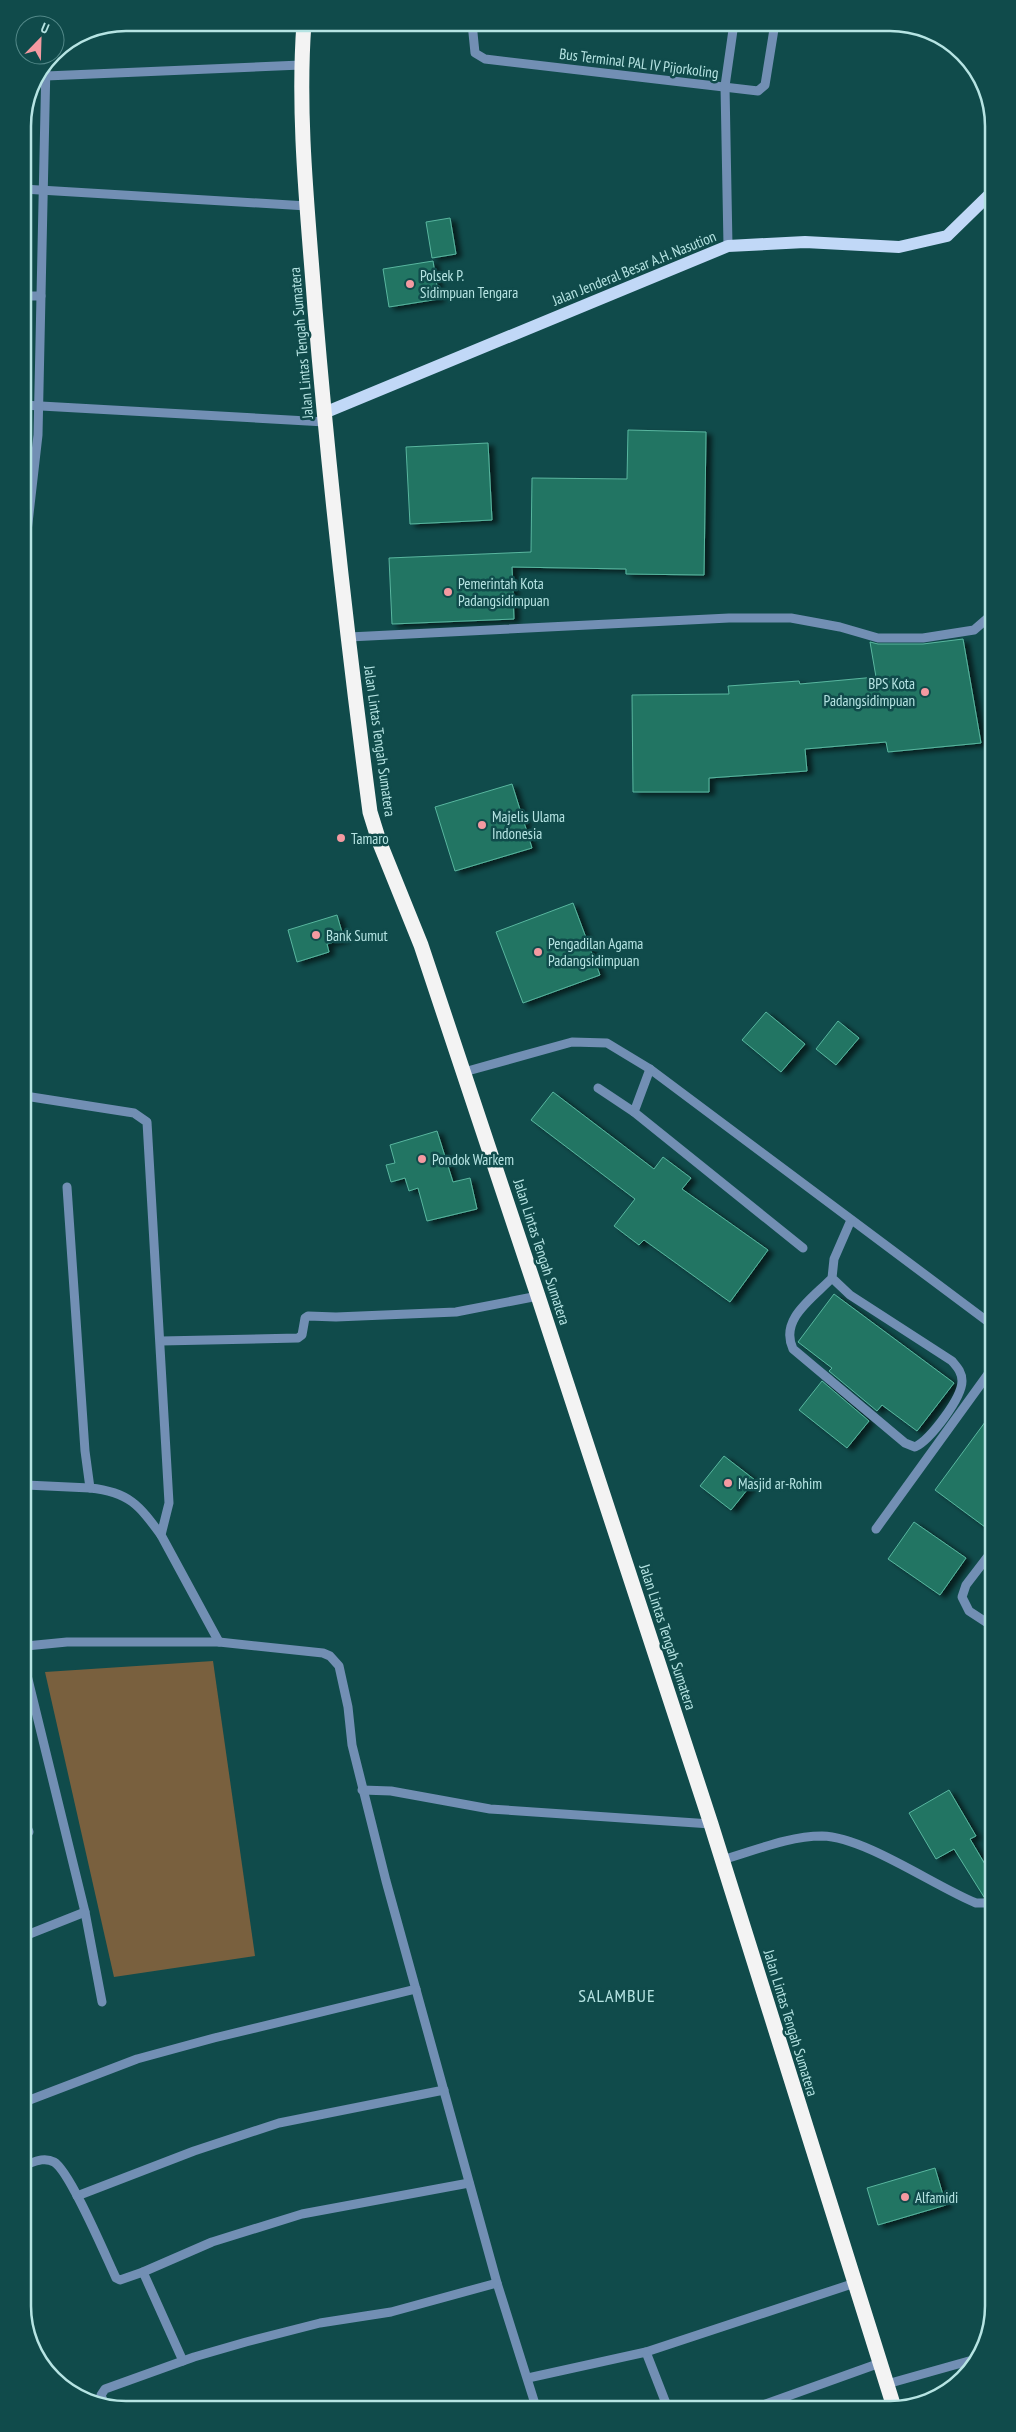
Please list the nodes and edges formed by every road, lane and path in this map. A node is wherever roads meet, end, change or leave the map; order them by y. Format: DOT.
graph roads {
  1 [pos="303,31"];
  2 [pos="473,31"];
  3 [pos="733,31"];
  4 [pos="774,31"];
  5 [pos="301,65"];
  6 [pos="46,76"];
  7 [pos="725,86"];
  8 [pos="31,189"];
  9 [pos="43,190"];
  10 [pos="985,199"];
  11 [pos="307,206"];
  12 [pos="728,246"];
  13 [pos="31,296"];
  14 [pos="41,296"];
  15 [pos="31,406"];
  16 [pos="39,406"];
  17 [pos="324,417"];
  18 [pos="31,496"];
  19 [pos="985,621"];
  20 [pos="349,636"];
  21 [pos="650,1069"];
  22 [pos="464,1072"];
  23 [pos="598,1088"];
  24 [pos="31,1097"];
  25 [pos="634,1112"];
  26 [pos="67,1187"];
  27 [pos="851,1220"];
  28 [pos="803,1248"];
  29 [pos="832,1278"];
  30 [pos="538,1296"];
  31 [pos="985,1320"];
  32 [pos="161,1341"];
  33 [pos="985,1378"];
  34 [pos="31,1484"];
  35 [pos="90,1488"];
  36 [pos="876,1528"];
  37 [pos="161,1535"];
  38 [pos="985,1560"];
  39 [pos="985,1621"];
  40 [pos="219,1642"];
  41 [pos="31,1646"];
  42 [pos="31,1691"];
  43 [pos="362,1790"];
  44 [pos="711,1824"];
  45 [pos="722,1860"];
  46 [pos="985,1904"];
  47 [pos="85,1912"];
  48 [pos="31,1933"];
  49 [pos="416,1989"];
  50 [pos="102,2002"];
  51 [pos="444,2090"];
  52 [pos="31,2099"];
  53 [pos="31,2163"];
  54 [pos="469,2184"];
  55 [pos="77,2196"];
  56 [pos="143,2272"];
  57 [pos="497,2283"];
  58 [pos="855,2283"];
  59 [pos="646,2352"];
  60 [pos="184,2360"];
  61 [pos="967,2361"];
  62 [pos="880,2363"];
  63 [pos="528,2378"];
  64 [pos="886,2384"];
  65 [pos="102,2397"];
  66 [pos="535,2401"];
  67 [pos="665,2401"];
  68 [pos="774,2401"];
  69 [pos="892,2401"];
  1 -- 5 [label="highway, Jalan Lintas Tengah Sumatera"];
  2 -- 7 [label="street, Bus Terminal PAL IV Pijorkoling"];
  3 -- 7 [label="street"];
  4 -- 7 [label="street, Bus Terminal PAL IV Pijorkoling"];
  5 -- 6 [label="street"];
  5 -- 11 [label="highway, Jalan Lintas Tengah Sumatera"];
  6 -- 9 [label="street"];
  7 -- 12 [label="street"];
  8 -- 9 [label="street"];
  9 -- 11 [label="street"];
  9 -- 14 [label="street"];
  10 -- 12 [label="main road, Jalan Jenderal Besar A.H. Nasution"];
  11 -- 17 [label="highway, Jalan Lintas Tengah Sumatera"];
  12 -- 17 [label="main road, Jalan Jenderal Besar A.H. Nasution"];
  13 -- 14 [label="street"];
  14 -- 16 [label="street"];
  15 -- 16 [label="street"];
  16 -- 17 [label="street"];
  16 -- 18 [label="street"];
  17 -- 20 [label="highway, Jalan Lintas Tengah Sumatera"];
  19 -- 20 [label="street"];
  20 -- 22 [label="highway, Jalan Lintas Tengah Sumatera"];
  21 -- 22 [label="street"];
  21 -- 25 [label="street"];
  21 -- 27 [label="street"];
  22 -- 30 [label="highway, Jalan Lintas Tengah Sumatera"];
  23 -- 25 [label="street"];
  24 -- 32 [label="street"];
  25 -- 28 [label="street"];
  26 -- 35 [label="street"];
  27 -- 29 [label="street"];
  27 -- 31 [label="street"];
  29 -- 29 [label="street"];
  30 -- 32 [label="street"];
  30 -- 44 [label="highway, Jalan Lintas Tengah Sumatera"];
  32 -- 37 [label="street"];
  33 -- 36 [label="street"];
  34 -- 35 [label="street"];
  35 -- 37 [label="street"];
  37 -- 40 [label="street"];
  38 -- 39 [label="street"];
  40 -- 41 [label="street"];
  40 -- 43 [label="street"];
  42 -- 47 [label="street"];
  43 -- 44 [label="street"];
  43 -- 49 [label="street"];
  44 -- 45 [label="highway, Jalan Lintas Tengah Sumatera"];
  45 -- 46 [label="street"];
  45 -- 58 [label="highway, Jalan Lintas Tengah Sumatera"];
  47 -- 48 [label="street"];
  47 -- 50 [label="street"];
  49 -- 51 [label="street"];
  49 -- 52 [label="street"];
  51 -- 54 [label="street"];
  51 -- 55 [label="street"];
  53 -- 55 [label="street"];
  54 -- 56 [label="street"];
  54 -- 57 [label="street"];
  55 -- 56 [label="street"];
  56 -- 60 [label="street"];
  57 -- 60 [label="street"];
  57 -- 63 [label="street"];
  58 -- 59 [label="street"];
  58 -- 62 [label="highway, Jalan Lintas Tengah Sumatera"];
  59 -- 63 [label="street"];
  59 -- 67 [label="street"];
  60 -- 65 [label="street"];
  61 -- 64 [label="street"];
  62 -- 64 [label="highway, Jalan Lintas Tengah Sumatera"];
  62 -- 68 [label="street"];
  63 -- 66 [label="street"];
  64 -- 69 [label="highway, Jalan Lintas Tengah Sumatera"];
}
